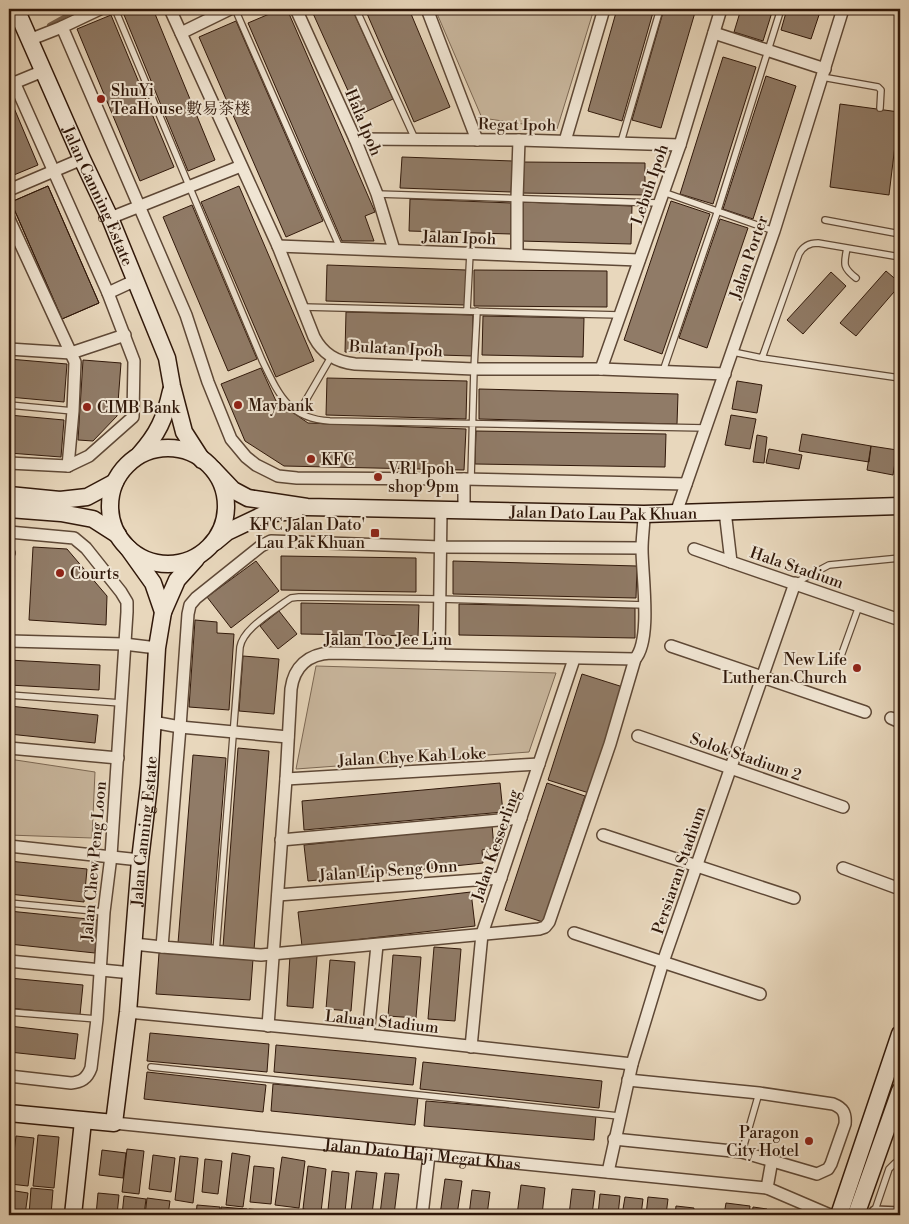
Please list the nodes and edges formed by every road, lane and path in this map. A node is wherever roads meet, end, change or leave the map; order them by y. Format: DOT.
graph roads {
  1 [pos="16,9"];
  2 [pos="100,9"];
  3 [pos="115,9"];
  4 [pos="170,9"];
  5 [pos="230,9"];
  6 [pos="235,9"];
  7 [pos="296,9"];
  8 [pos="356,9"];
  9 [pos="427,9"];
  10 [pos="604,9"];
  11 [pos="660,9"];
  12 [pos="721,9"];
  13 [pos="781,9"];
  14 [pos="843,9"];
  15 [pos="62,27"];
  16 [pos="180,33"];
  17 [pos="714,33"];
  18 [pos="29,40"];
  19 [pos="769,52"];
  20 [pos="43,72"];
  21 [pos="824,73"];
  22 [pos="11,83"];
  23 [pos="880,108"];
  24 [pos="355,139"];
  25 [pos="415,140"];
  26 [pos="477,140"];
  27 [pos="519,140"];
  28 [pos="565,141"];
  29 [pos="621,142"];
  30 [pos="680,145"];
  31 [pos="82,159"];
  32 [pos="241,166"];
  33 [pos="53,171"];
  34 [pos="188,186"];
  35 [pos="9,190"];
  36 [pos="377,194"];
  37 [pos="661,197"];
  38 [pos="517,198"];
  39 [pos="138,205"];
  40 [pos="718,210"];
  41 [pos="110,218"];
  42 [pos="9,219"];
  43 [pos="825,220"];
  44 [pos="774,231"];
  45 [pos="900,234"];
  46 [pos="278,246"];
  47 [pos="340,248"];
  48 [pos="847,248"];
  49 [pos="394,250"];
  50 [pos="470,253"];
  51 [pos="517,255"];
  52 [pos="900,257"];
  53 [pos="639,260"];
  54 [pos="856,278"];
  55 [pos="136,280"];
  56 [pos="108,293"];
  57 [pos="302,306"];
  58 [pos="468,311"];
  59 [pos="478,311"];
  60 [pos="620,315"];
  61 [pos="125,335"];
  62 [pos="9,349"];
  63 [pos="733,352"];
  64 [pos="71,353"];
  65 [pos="330,357"];
  66 [pos="762,358"];
  67 [pos="474,369"];
  68 [pos="602,369"];
  69 [pos="663,371"];
  70 [pos="725,374"];
  71 [pos="900,378"];
  72 [pos="172,386"];
  73 [pos="9,405"];
  74 [pos="73,411"];
  75 [pos="298,412"];
  76 [pos="472,424"];
  77 [pos="706,428"];
  78 [pos="136,458"];
  79 [pos="9,463"];
  80 [pos="208,464"];
  81 [pos="68,466"];
  82 [pos="467,479"];
  83 [pos="115,482"];
  84 [pos="686,484"];
  85 [pos="9,495"];
  86 [pos="900,506"];
  87 [pos="307,507"];
  88 [pos="9,509"];
  89 [pos="442,511"];
  90 [pos="464,511"];
  91 [pos="725,511"];
  92 [pos="676,513"];
  93 [pos="644,514"];
  94 [pos="9,532"];
  95 [pos="123,542"];
  96 [pos="442,547"];
  97 [pos="642,548"];
  98 [pos="694,549"];
  99 [pos="205,551"];
  100 [pos="900,558"];
  101 [pos="732,562"];
  102 [pos="795,583"];
  103 [pos="440,599"];
  104 [pos="644,605"];
  105 [pos="859,606"];
  106 [pos="163,612"];
  107 [pos="900,620"];
  108 [pos="9,641"];
  109 [pos="124,644"];
  110 [pos="670,646"];
  111 [pos="157,648"];
  112 [pos="439,655"];
  113 [pos="841,656"];
  114 [pos="574,659"];
  115 [pos="635,659"];
  116 [pos="762,678"];
  117 [pos="9,695"];
  118 [pos="121,703"];
  119 [pos="865,712"];
  120 [pos="153,722"];
  121 [pos="180,727"];
  122 [pos="233,732"];
  123 [pos="638,736"];
  124 [pos="288,737"];
  125 [pos="9,748"];
  126 [pos="118,758"];
  127 [pos="539,764"];
  128 [pos="731,768"];
  129 [pos="286,779"];
  130 [pos="843,807"];
  131 [pos="521,818"];
  132 [pos="603,835"];
  133 [pos="281,840"];
  134 [pos="9,846"];
  135 [pos="112,856"];
  136 [pos="140,860"];
  137 [pos="696,866"];
  138 [pos="843,868"];
  139 [pos="501,878"];
  140 [pos="900,889"];
  141 [pos="278,895"];
  142 [pos="794,898"];
  143 [pos="9,903"];
  144 [pos="104,912"];
  145 [pos="574,933"];
  146 [pos="482,934"];
  147 [pos="134,944"];
  148 [pos="376,945"];
  149 [pos="162,947"];
  150 [pos="216,952"];
  151 [pos="274,953"];
  152 [pos="9,961"];
  153 [pos="663,962"];
  154 [pos="100,970"];
  155 [pos="132,973"];
  156 [pos="760,994"];
  157 [pos="9,1012"];
  158 [pos="128,1012"];
  159 [pos="97,1019"];
  160 [pos="268,1026"];
  161 [pos="900,1034"];
  162 [pos="368,1035"];
  163 [pos="471,1047"];
  164 [pos="632,1064"];
  165 [pos="151,1066"];
  166 [pos="9,1076"];
  167 [pos="628,1080"];
  168 [pos="900,1092"];
  169 [pos="759,1093"];
  170 [pos="897,1111"];
  171 [pos="9,1113"];
  172 [pos="619,1116"];
  173 [pos="83,1121"];
  174 [pos="114,1123"];
  175 [pos="614,1139"];
  176 [pos="742,1152"];
  177 [pos="429,1155"];
  178 [pos="772,1160"];
  179 [pos="900,1162"];
  180 [pos="608,1172"];
  181 [pos="767,1188"];
  182 [pos="900,1213"];
  183 [pos="874,1214"];
  184 [pos="73,1215"];
  185 [pos="422,1215"];
  186 [pos="830,1215"];
  187 [pos="839,1215"];
  188 [pos="856,1215"];
  1 -- 18 [label="main road, Jalan Canning Estate"];
  2 -- 15 [label="street"];
  3 -- 34 [label="lane"];
  4 -- 16 [label="street, Bulatan Ipoh"];
  5 -- 16 [label="street"];
  6 -- 47 [label="lane"];
  7 -- 24 [label="street, Hala Ipoh"];
  8 -- 25 [label="lane"];
  9 -- 26 [label="street"];
  10 -- 28 [label="street"];
  11 -- 29 [label="lane"];
  12 -- 17 [label="street, Lebuh Ipoh"];
  13 -- 19 [label="lane"];
  14 -- 21 [label="street, Jalan Porter"];
  15 -- 18 [label="street"];
  15 -- 39 [label="street"];
  16 -- 32 [label="street, Bulatan Ipoh"];
  17 -- 19 [label="street"];
  17 -- 30 [label="street, Lebuh Ipoh"];
  18 -- 20 [label="main road, Jalan Canning Estate"];
  19 -- 21 [label="street"];
  19 -- 40 [label="lane"];
  20 -- 22 [label="street"];
  20 -- 31 [label="main road, Jalan Canning Estate"];
  21 -- 23 [label="lane"];
  21 -- 44 [label="street, Jalan Porter"];
  22 -- 33 [label="street"];
  24 -- 25 [label="street, Regat Ipoh"];
  24 -- 36 [label="street, Hala Ipoh"];
  25 -- 26 [label="street, Regat Ipoh"];
  26 -- 27 [label="street, Regat Ipoh"];
  27 -- 28 [label="street, Regat Ipoh"];
  27 -- 38 [label="street"];
  28 -- 29 [label="street, Regat Ipoh"];
  29 -- 30 [label="street, Regat Ipoh"];
  30 -- 37 [label="street, Lebuh Ipoh"];
  31 -- 33 [label="street"];
  31 -- 41 [label="main road, Jalan Canning Estate"];
  32 -- 34 [label="street"];
  32 -- 46 [label="street, Bulatan Ipoh"];
  33 -- 35 [label="street"];
  33 -- 56 [label="street"];
  34 -- 39 [label="street"];
  34 -- 75 [label="lane"];
  36 -- 38 [label="lane"];
  36 -- 49 [label="street, Hala Ipoh"];
  37 -- 38 [label="lane"];
  37 -- 40 [label="lane"];
  37 -- 53 [label="street, Lebuh Ipoh"];
  38 -- 51 [label="street"];
  39 -- 41 [label="street"];
  39 -- 82 [label="street"];
  40 -- 44 [label="lane"];
  40 -- 69 [label="lane"];
  41 -- 55 [label="main road, Jalan Canning Estate"];
  42 -- 64 [label="street"];
  43 -- 45 [label="lane"];
  44 -- 63 [label="street, Jalan Porter"];
  46 -- 47 [label="street, Jalan Ipoh"];
  46 -- 57 [label="street, Bulatan Ipoh"];
  47 -- 49 [label="street, Jalan Ipoh"];
  48 -- 52 [label="lane"];
  48 -- 54 [label="lane"];
  48 -- 66 [label="lane"];
  49 -- 50 [label="street, Jalan Ipoh"];
  50 -- 51 [label="street, Jalan Ipoh"];
  50 -- 58 [label="lane"];
  51 -- 53 [label="street, Jalan Ipoh"];
  53 -- 60 [label="street, Lebuh Ipoh"];
  55 -- 56 [label="street"];
  55 -- 72 [label="main road, Jalan Canning Estate"];
  56 -- 61 [label="street"];
  57 -- 58 [label="lane"];
  57 -- 65 [label="street, Bulatan Ipoh"];
  58 -- 59 [label="lane"];
  59 -- 60 [label="lane"];
  59 -- 67 [label="lane"];
  60 -- 68 [label="street, Lebuh Ipoh"];
  61 -- 64 [label="street"];
  61 -- 81 [label="street"];
  62 -- 64 [label="street"];
  63 -- 66 [label="lane"];
  63 -- 70 [label="street, Jalan Porter"];
  64 -- 74 [label="street"];
  65 -- 67 [label="street, Bulatan Ipoh"];
  65 -- 75 [label="lane"];
  66 -- 71 [label="lane"];
  67 -- 68 [label="street, Bulatan Ipoh"];
  67 -- 76 [label="lane"];
  68 -- 69 [label="street, Bulatan Ipoh"];
  69 -- 70 [label="street, Bulatan Ipoh"];
  70 -- 77 [label="street, Jalan Porter"];
  72 -- 78 [label="main road, Jalan Canning Estate"];
  72 -- 80 [label="main road, Jalan Canning Estate"];
  73 -- 74 [label="lane"];
  74 -- 81 [label="street"];
  75 -- 76 [label="lane"];
  76 -- 77 [label="lane"];
  76 -- 82 [label="lane"];
  77 -- 84 [label="street, Jalan Porter"];
  78 -- 80 [label="main road"];
  78 -- 83 [label="main road"];
  79 -- 81 [label="street"];
  80 -- 87 [label="main road, Jalan Dato Lau Pak Khuan"];
  80 -- 99 [label="main road"];
  82 -- 84 [label="street"];
  82 -- 90 [label="street"];
  83 -- 85 [label="main road"];
  83 -- 95 [label="main road"];
  84 -- 92 [label="street, Jalan Porter"];
  86 -- 91 [label="main road, Jalan Dato Lau Pak Khuan"];
  87 -- 89 [label="main road, Jalan Dato Lau Pak Khuan"];
  87 -- 99 [label="main road, Jalan Dato Lau Pak Khuan"];
  88 -- 95 [label="main road"];
  89 -- 90 [label="main road, Jalan Dato Lau Pak Khuan"];
  89 -- 96 [label="street"];
  90 -- 93 [label="main road, Jalan Dato Lau Pak Khuan"];
  91 -- 92 [label="main road, Jalan Dato Lau Pak Khuan"];
  91 -- 101 [label="street, Hala Stadium"];
  92 -- 93 [label="main road, Jalan Dato Lau Pak Khuan"];
  93 -- 97 [label="street"];
  94 -- 109 [label="street, Jalan Chew Peng Loon"];
  95 -- 99 [label="main road"];
  95 -- 106 [label="main road, Jalan Canning Estate"];
  96 -- 97 [label="street"];
  96 -- 103 [label="street"];
  96 -- 121 [label="street"];
  97 -- 104 [label="street"];
  98 -- 101 [label="street"];
  99 -- 106 [label="main road"];
  100 -- 102 [label="lane"];
  101 -- 102 [label="street, Hala Stadium"];
  102 -- 105 [label="street, Hala Stadium"];
  102 -- 116 [label="street, Persiaran Stadium"];
  103 -- 104 [label="lane"];
  103 -- 112 [label="street"];
  103 -- 122 [label="lane"];
  104 -- 115 [label="street"];
  105 -- 107 [label="street, Hala Stadium"];
  105 -- 113 [label="lane"];
  106 -- 111 [label="main road, Jalan Canning Estate"];
  108 -- 109 [label="street"];
  109 -- 111 [label="street"];
  109 -- 118 [label="street, Jalan Chew Peng Loon"];
  110 -- 116 [label="street"];
  111 -- 120 [label="main road, Jalan Canning Estate"];
  112 -- 114 [label="street, Jalan Too Jee Lim"];
  112 -- 124 [label="street, Jalan Too Jee Lim"];
  114 -- 115 [label="street, Jalan Too Jee Lim"];
  114 -- 127 [label="street, Jalan Kesserling"];
  115 -- 146 [label="street"];
  116 -- 119 [label="street"];
  116 -- 128 [label="street, Persiaran Stadium"];
  117 -- 118 [label="lane"];
  118 -- 126 [label="street, Jalan Chew Peng Loon"];
  120 -- 121 [label="street"];
  120 -- 136 [label="main road, Jalan Canning Estate"];
  121 -- 122 [label="street"];
  121 -- 149 [label="street"];
  122 -- 124 [label="street"];
  122 -- 150 [label="lane"];
  123 -- 128 [label="street, Solok Stadium 2"];
  124 -- 129 [label="street, Jalan Too Jee Lim"];
  125 -- 126 [label="street"];
  126 -- 135 [label="street, Jalan Chew Peng Loon"];
  127 -- 129 [label="street, Jalan Chye Kah Loke"];
  127 -- 131 [label="street, Jalan Kesserling"];
  128 -- 130 [label="street, Solok Stadium 2"];
  128 -- 137 [label="street, Persiaran Stadium"];
  129 -- 133 [label="street, Jalan Too Jee Lim"];
  131 -- 133 [label="street"];
  131 -- 139 [label="street, Jalan Kesserling"];
  132 -- 137 [label="street"];
  133 -- 141 [label="street, Jalan Too Jee Lim"];
  134 -- 135 [label="street"];
  135 -- 136 [label="street"];
  135 -- 144 [label="street, Jalan Chew Peng Loon"];
  136 -- 147 [label="main road, Jalan Canning Estate"];
  137 -- 142 [label="street"];
  137 -- 153 [label="street, Persiaran Stadium"];
  138 -- 140 [label="street"];
  139 -- 141 [label="street, Jalan Lip Seng Onn"];
  139 -- 146 [label="street, Jalan Kesserling"];
  141 -- 151 [label="street, Jalan Too Jee Lim"];
  143 -- 144 [label="lane"];
  144 -- 154 [label="street, Jalan Chew Peng Loon"];
  145 -- 153 [label="street"];
  146 -- 148 [label="street"];
  146 -- 163 [label="street, Jalan Kesserling"];
  147 -- 149 [label="street"];
  147 -- 155 [label="main road, Jalan Canning Estate"];
  148 -- 151 [label="street"];
  148 -- 162 [label="street"];
  149 -- 150 [label="street"];
  150 -- 151 [label="street"];
  151 -- 160 [label="street, Jalan Too Jee Lim"];
  152 -- 154 [label="street"];
  153 -- 156 [label="street"];
  153 -- 164 [label="street, Persiaran Stadium"];
  154 -- 155 [label="street"];
  154 -- 159 [label="street, Jalan Chew Peng Loon"];
  155 -- 158 [label="main road, Jalan Canning Estate"];
  157 -- 159 [label="lane"];
  158 -- 160 [label="street, Laluan Stadium"];
  158 -- 174 [label="main road, Jalan Canning Estate"];
  159 -- 166 [label="street, Jalan Chew Peng Loon"];
  160 -- 162 [label="street, Laluan Stadium"];
  161 -- 187 [label="main road"];
  162 -- 163 [label="street, Laluan Stadium"];
  163 -- 164 [label="street, Laluan Stadium"];
  164 -- 167 [label="street, Persiaran Stadium"];
  165 -- 172 [label="lane"];
  167 -- 169 [label="street"];
  167 -- 172 [label="street, Persiaran Stadium"];
  168 -- 170 [label="main road"];
  169 -- 176 [label="lane"];
  169 -- 178 [label="street"];
  170 -- 188 [label="main road"];
  171 -- 173 [label="main road, Jalan Dato Haji Megat Khas"];
  172 -- 175 [label="street, Persiaran Stadium"];
  173 -- 174 [label="main road, Jalan Dato Haji Megat Khas"];
  173 -- 184 [label="main road"];
  174 -- 177 [label="street, Jalan Dato Haji Megat Khas"];
  175 -- 176 [label="street"];
  175 -- 180 [label="street, Persiaran Stadium"];
  176 -- 178 [label="street"];
  177 -- 180 [label="street, Jalan Dato Haji Megat Khas"];
  177 -- 185 [label="street"];
  178 -- 181 [label="street"];
  179 -- 183 [label="lane"];
  180 -- 181 [label="street, Jalan Dato Haji Megat Khas"];
  181 -- 186 [label="street, Jalan Dato Haji Megat Khas"];
  182 -- 183 [label="street"];
}
